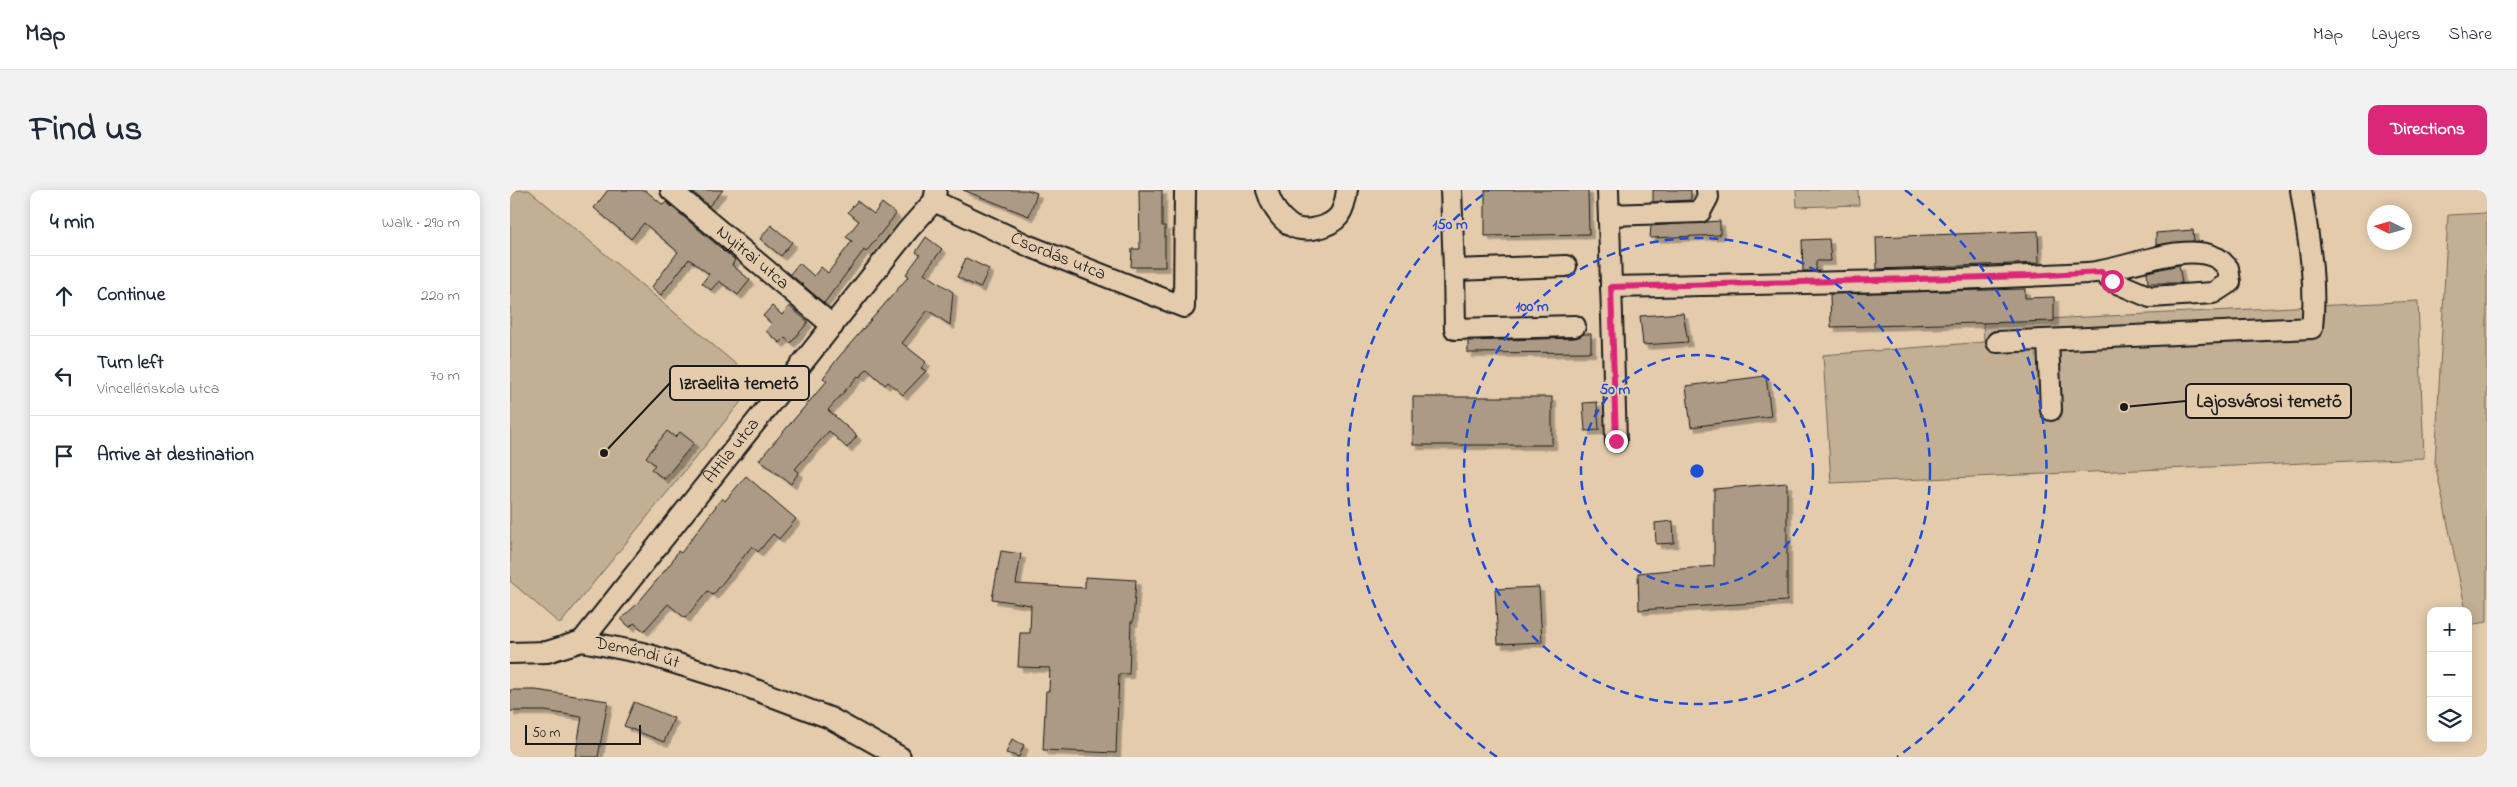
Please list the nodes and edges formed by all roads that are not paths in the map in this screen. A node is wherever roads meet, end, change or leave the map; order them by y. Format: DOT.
graph roads {
  1 [pos="672,190"];
  2 [pos="1186,190"];
  3 [pos="1267,190"];
  4 [pos="1347,190"];
  5 [pos="1451,190"];
  6 [pos="1608,190"];
  7 [pos="1707,190"];
  8 [pos="2301,190"];
  9 [pos="935,196"];
  10 [pos="1609,214"];
  11 [pos="1566,266"];
  12 [pos="1454,270"];
  13 [pos="2102,272"];
  14 [pos="1611,287"];
  15 [pos="833,326"];
  16 [pos="1575,326"];
  17 [pos="2048,340"];
  18 [pos="1997,342"];
  19 [pos="2051,410"];
  20 [pos="1616,441"];
  21 [pos="582,641"];
  22 [pos="510,654"];
  23 [pos="900,757"];
  1 -- 15 [label="street, Nyitrai utca"];
  2 -- 9 [label="street, Csordás utca"];
  3 -- 4 [label="street"];
  5 -- 12 [label="street"];
  6 -- 10 [label="street"];
  7 -- 10 [label="street"];
  8 -- 17 [label="street"];
  9 -- 15 [label="street, Attila utca"];
  10 -- 14 [label="street"];
  11 -- 12 [label="street"];
  12 -- 16 [label="street"];
  13 -- 13 [label="street"];
  13 -- 14 [label="street"];
  14 -- 20 [label="street"];
  15 -- 21 [label="street, Attila utca"];
  17 -- 18 [label="street"];
  17 -- 19 [label="street"];
  21 -- 22 [label="street, Deméndi út"];
  21 -- 23 [label="street, Deméndi út"];
}
